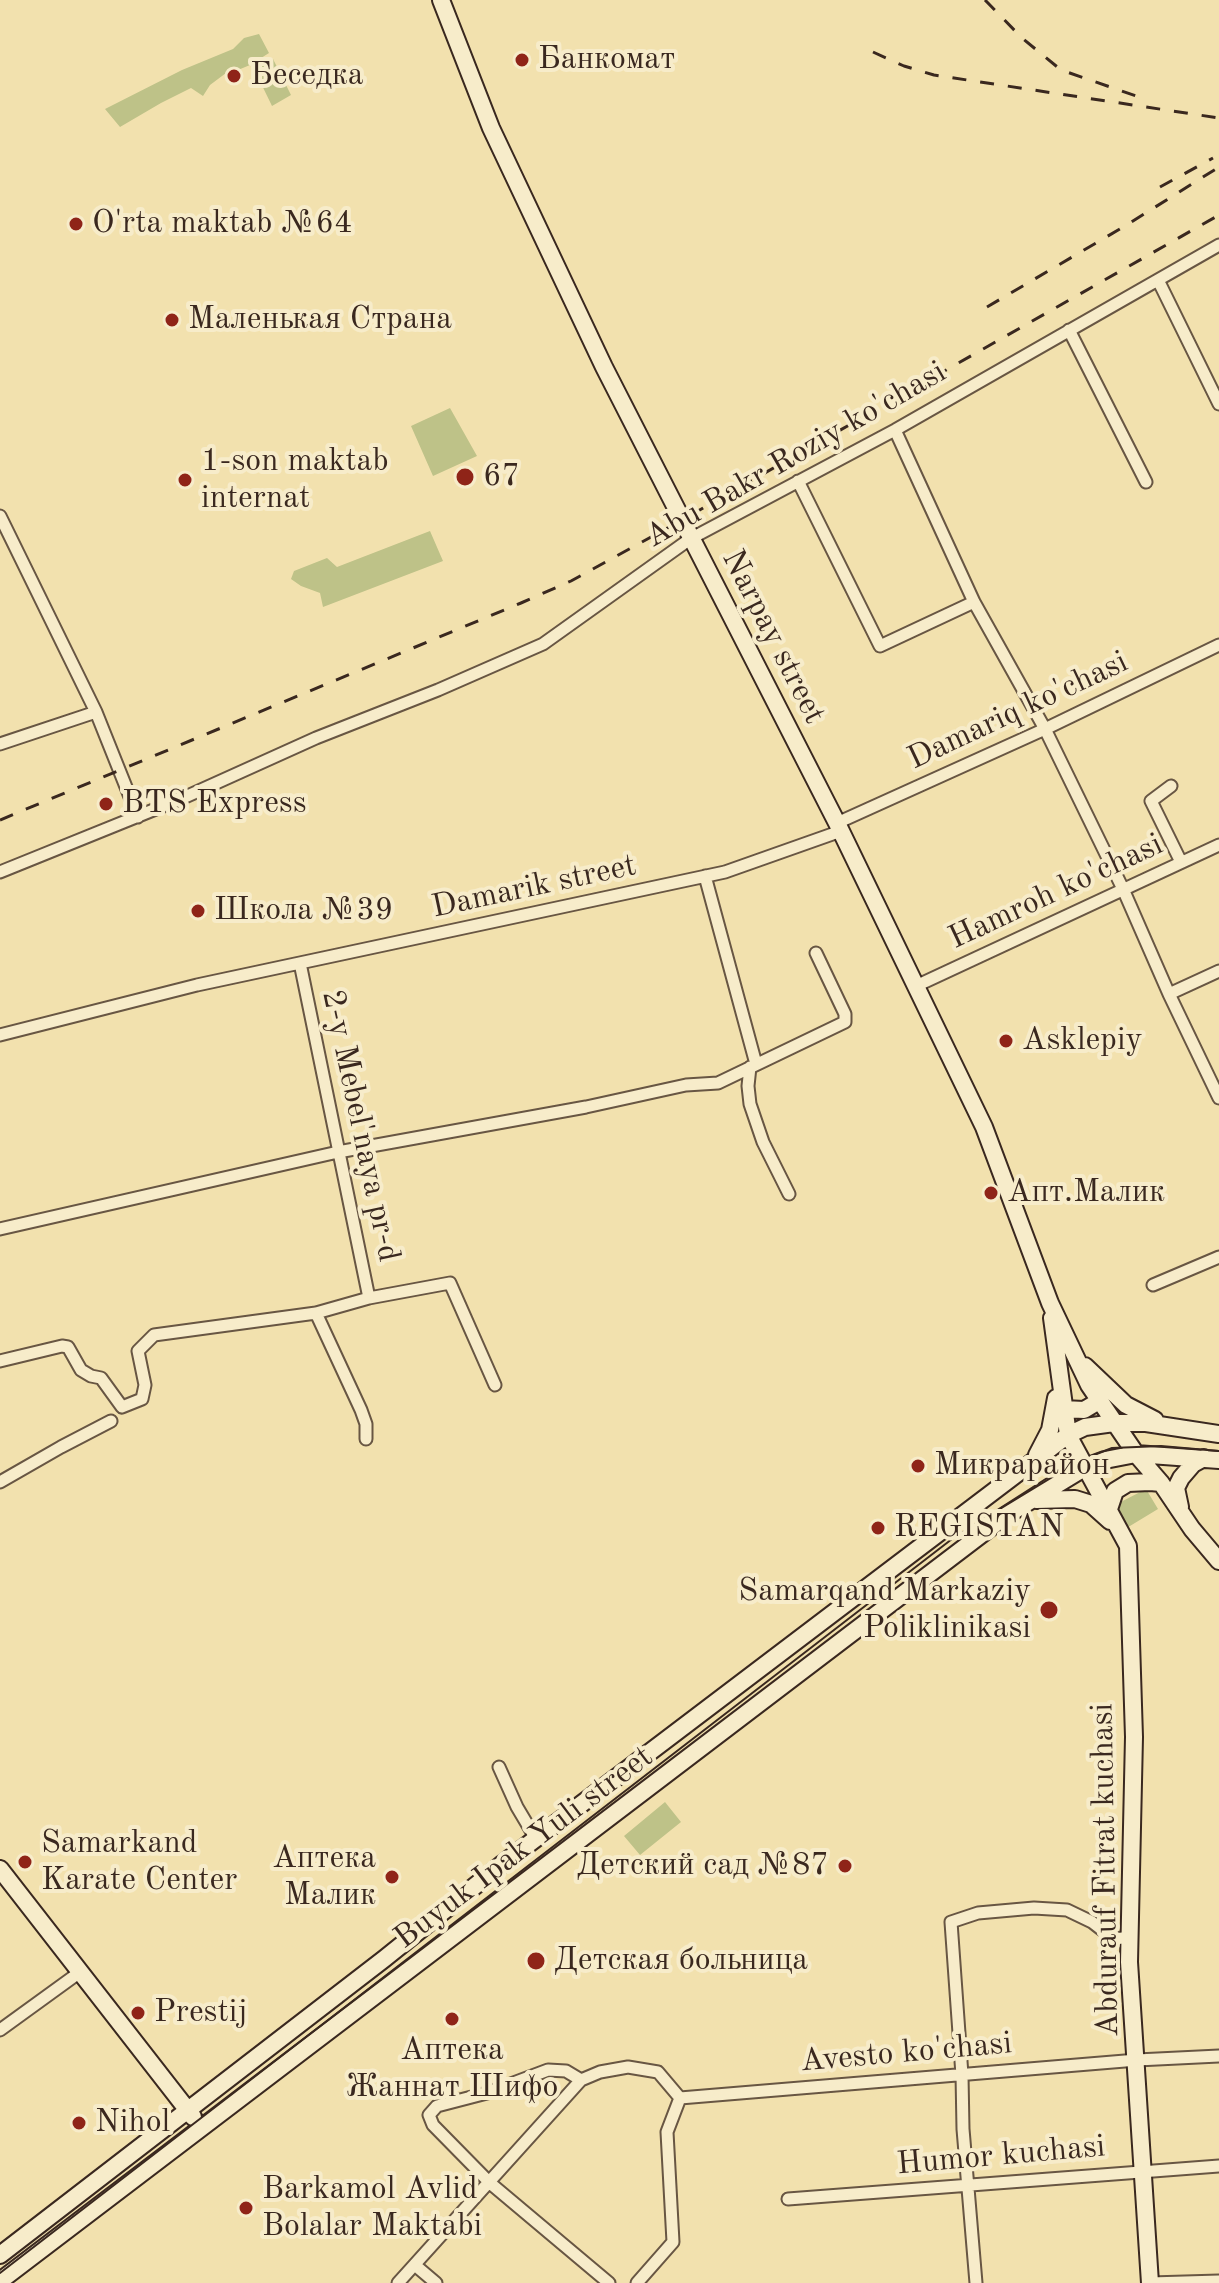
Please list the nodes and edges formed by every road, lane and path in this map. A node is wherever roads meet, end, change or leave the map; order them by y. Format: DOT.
graph roads {
  1 [pos="441,0"];
  2 [pos="1219,245"];
  3 [pos="1158,280"];
  4 [pos="1069,330"];
  5 [pos="1219,404"];
  6 [pos="895,430"];
  7 [pos="798,481"];
  8 [pos="1146,482"];
  9 [pos="0,516"];
  10 [pos="690,539"];
  11 [pos="974,602"];
  12 [pos="1219,645"];
  13 [pos="96,712"];
  14 [pos="1045,729"];
  15 [pos="0,744"];
  16 [pos="1171,786"];
  17 [pos="138,817"];
  18 [pos="839,827"];
  19 [pos="1219,845"];
  20 [pos="1181,862"];
  21 [pos="0,872"];
  22 [pos="705,876"];
  23 [pos="1123,889"];
  24 [pos="816,953"];
  25 [pos="300,963"];
  26 [pos="1219,971"];
  27 [pos="916,986"];
  28 [pos="1169,994"];
  29 [pos="0,1035"];
  30 [pos="753,1066"];
  31 [pos="1219,1098"];
  32 [pos="338,1152"];
  33 [pos="789,1194"];
  34 [pos="0,1229"];
  35 [pos="1219,1257"];
  36 [pos="1153,1285"];
  37 [pos="369,1298"];
  38 [pos="1050,1303"];
  39 [pos="316,1313"];
  40 [pos="1073,1351"];
  41 [pos="0,1361"];
  42 [pos="1058,1369"];
  43 [pos="495,1385"];
  44 [pos="1099,1401"];
  45 [pos="1063,1409"];
  46 [pos="111,1421"];
  47 [pos="1114,1423"];
  48 [pos="1167,1426"];
  49 [pos="1219,1434"];
  50 [pos="1068,1435"];
  51 [pos="366,1439"];
  52 [pos="1136,1454"];
  53 [pos="1212,1459"];
  54 [pos="1034,1460"];
  55 [pos="1086,1467"];
  56 [pos="0,1482"];
  57 [pos="1161,1483"];
  58 [pos="1031,1501"];
  59 [pos="1109,1509"];
  60 [pos="1181,1512"];
  61 [pos="1120,1531"];
  62 [pos="1219,1561"];
  63 [pos="499,1767"];
  64 [pos="536,1839"];
  65 [pos="0,1869"];
  66 [pos="1131,1937"];
  67 [pos="80,1972"];
  68 [pos="0,2030"];
  69 [pos="1219,2056"];
  70 [pos="1137,2060"];
  71 [pos="962,2075"];
  72 [pos="581,2080"];
  73 [pos="680,2098"];
  74 [pos="188,2111"];
  75 [pos="201,2129"];
  76 [pos="1219,2166"];
  77 [pos="1143,2170"];
  78 [pos="490,2183"];
  79 [pos="967,2185"];
  80 [pos="788,2199"];
  81 [pos="0,2255"];
  82 [pos="416,2266"];
  83 [pos="0,2281"];
  84 [pos="1219,2281"];
  85 [pos="398,2283"];
  86 [pos="436,2283"];
  87 [pos="609,2283"];
  88 [pos="637,2283"];
  89 [pos="976,2283"];
  90 [pos="1150,2283"];
  1 -- 10 [label="main road, Narpay street"];
  2 -- 3 [label="street, Abu Bakr Roziy ko'chasi"];
  3 -- 4 [label="street, Abu Bakr Roziy ko'chasi"];
  3 -- 5 [label="street"];
  4 -- 6 [label="street, Abu Bakr Roziy ko'chasi"];
  4 -- 8 [label="street"];
  6 -- 7 [label="street, Abu Bakr Roziy ko'chasi"];
  6 -- 11 [label="street"];
  7 -- 10 [label="street, Abu Bakr Roziy ko'chasi"];
  7 -- 11 [label="street"];
  9 -- 13 [label="street"];
  10 -- 17 [label="street, Abu Bakr Roziy ko'chasi"];
  10 -- 18 [label="main road, Narpay street"];
  11 -- 14 [label="street"];
  12 -- 14 [label="street, Damariq ko'chasi"];
  13 -- 15 [label="street"];
  13 -- 17 [label="street"];
  14 -- 18 [label="street, Damariq ko'chasi"];
  14 -- 23 [label="street"];
  16 -- 20 [label="street"];
  17 -- 21 [label="street, Abu Bakr Roziy ko'chasi"];
  18 -- 22 [label="street, Damarik street"];
  18 -- 27 [label="main road, Narpay street"];
  19 -- 20 [label="street, Hamroh ko'chasi"];
  20 -- 23 [label="street, Hamroh ko'chasi"];
  22 -- 25 [label="street, Damarik street"];
  22 -- 30 [label="street"];
  23 -- 27 [label="street, Hamroh ko'chasi"];
  23 -- 28 [label="street"];
  24 -- 30 [label="street"];
  25 -- 29 [label="street, Damarik street"];
  25 -- 32 [label="street, 2-y Mebel'naya pr-d"];
  26 -- 28 [label="street"];
  27 -- 38 [label="main road, Narpay street"];
  28 -- 31 [label="street"];
  30 -- 32 [label="street"];
  30 -- 33 [label="street"];
  32 -- 34 [label="street"];
  32 -- 37 [label="street, 2-y Mebel'naya pr-d"];
  35 -- 36 [label="street"];
  37 -- 39 [label="street"];
  37 -- 43 [label="street"];
  38 -- 40 [label="main road, Narpay street"];
  38 -- 42 [label="main road, Narpay street"];
  39 -- 41 [label="street"];
  39 -- 51 [label="street"];
  40 -- 44 [label="main road, Narpay street"];
  40 -- 48 [label="main road"];
  42 -- 45 [label="main road, Narpay street"];
  42 -- 54 [label="main road"];
  44 -- 45 [label="main road"];
  44 -- 47 [label="main road, Narpay street"];
  45 -- 50 [label="main road, Narpay street"];
  46 -- 56 [label="street"];
  47 -- 48 [label="main road"];
  47 -- 50 [label="main road"];
  47 -- 52 [label="main road, Narpay street"];
  48 -- 49 [label="main road"];
  50 -- 54 [label="main road, Buyuk Ipak Yuli street"];
  50 -- 55 [label="main road, Narpay street"];
  52 -- 53 [label="main road, Buyuk Ipak Yuli street"];
  52 -- 55 [label="main road, Buyuk Ipak Yuli street"];
  52 -- 57 [label="main road, Narpay street"];
  53 -- 60 [label="main road"];
  54 -- 64 [label="main road, Buyuk Ipak Yuli street"];
  55 -- 58 [label="main road, Buyuk Ipak Yuli street"];
  55 -- 59 [label="main road, Abdurauf Fitrat kuchasi"];
  57 -- 59 [label="main road"];
  57 -- 60 [label="main road, Narpay street"];
  58 -- 61 [label="main road"];
  58 -- 75 [label="main road, Buyuk Ipak Yuli street"];
  59 -- 61 [label="main road, Abdurauf Fitrat kuchasi"];
  60 -- 62 [label="main road, Narpay street"];
  61 -- 66 [label="main road, Abdurauf Fitrat kuchasi"];
  63 -- 64 [label="street"];
  64 -- 74 [label="main road, Buyuk Ipak Yuli street"];
  65 -- 67 [label="main road"];
  66 -- 70 [label="main road, Abdurauf Fitrat kuchasi"];
  66 -- 71 [label="street"];
  67 -- 68 [label="street"];
  67 -- 74 [label="main road"];
  69 -- 70 [label="street, Avesto ko'chasi"];
  70 -- 71 [label="street, Avesto ko'chasi"];
  70 -- 77 [label="main road, Abdurauf Fitrat kuchasi"];
  71 -- 73 [label="street, Avesto ko'chasi"];
  71 -- 79 [label="street"];
  72 -- 73 [label="street"];
  72 -- 78 [label="street"];
  72 -- 78 [label="street"];
  73 -- 88 [label="street"];
  74 -- 75 [label="main road"];
  74 -- 81 [label="main road, Buyuk Ipak Yuli street"];
  75 -- 83 [label="main road, Buyuk Ipak Yuli street"];
  76 -- 77 [label="street, Humor kuchasi"];
  77 -- 79 [label="street, Humor kuchasi"];
  77 -- 90 [label="main road, Abdurauf Fitrat kuchasi"];
  78 -- 82 [label="street"];
  78 -- 87 [label="street"];
  79 -- 80 [label="street, Humor kuchasi"];
  79 -- 89 [label="street"];
  82 -- 85 [label="street"];
  82 -- 86 [label="street"];
  84 -- 90 [label="street"];
}
